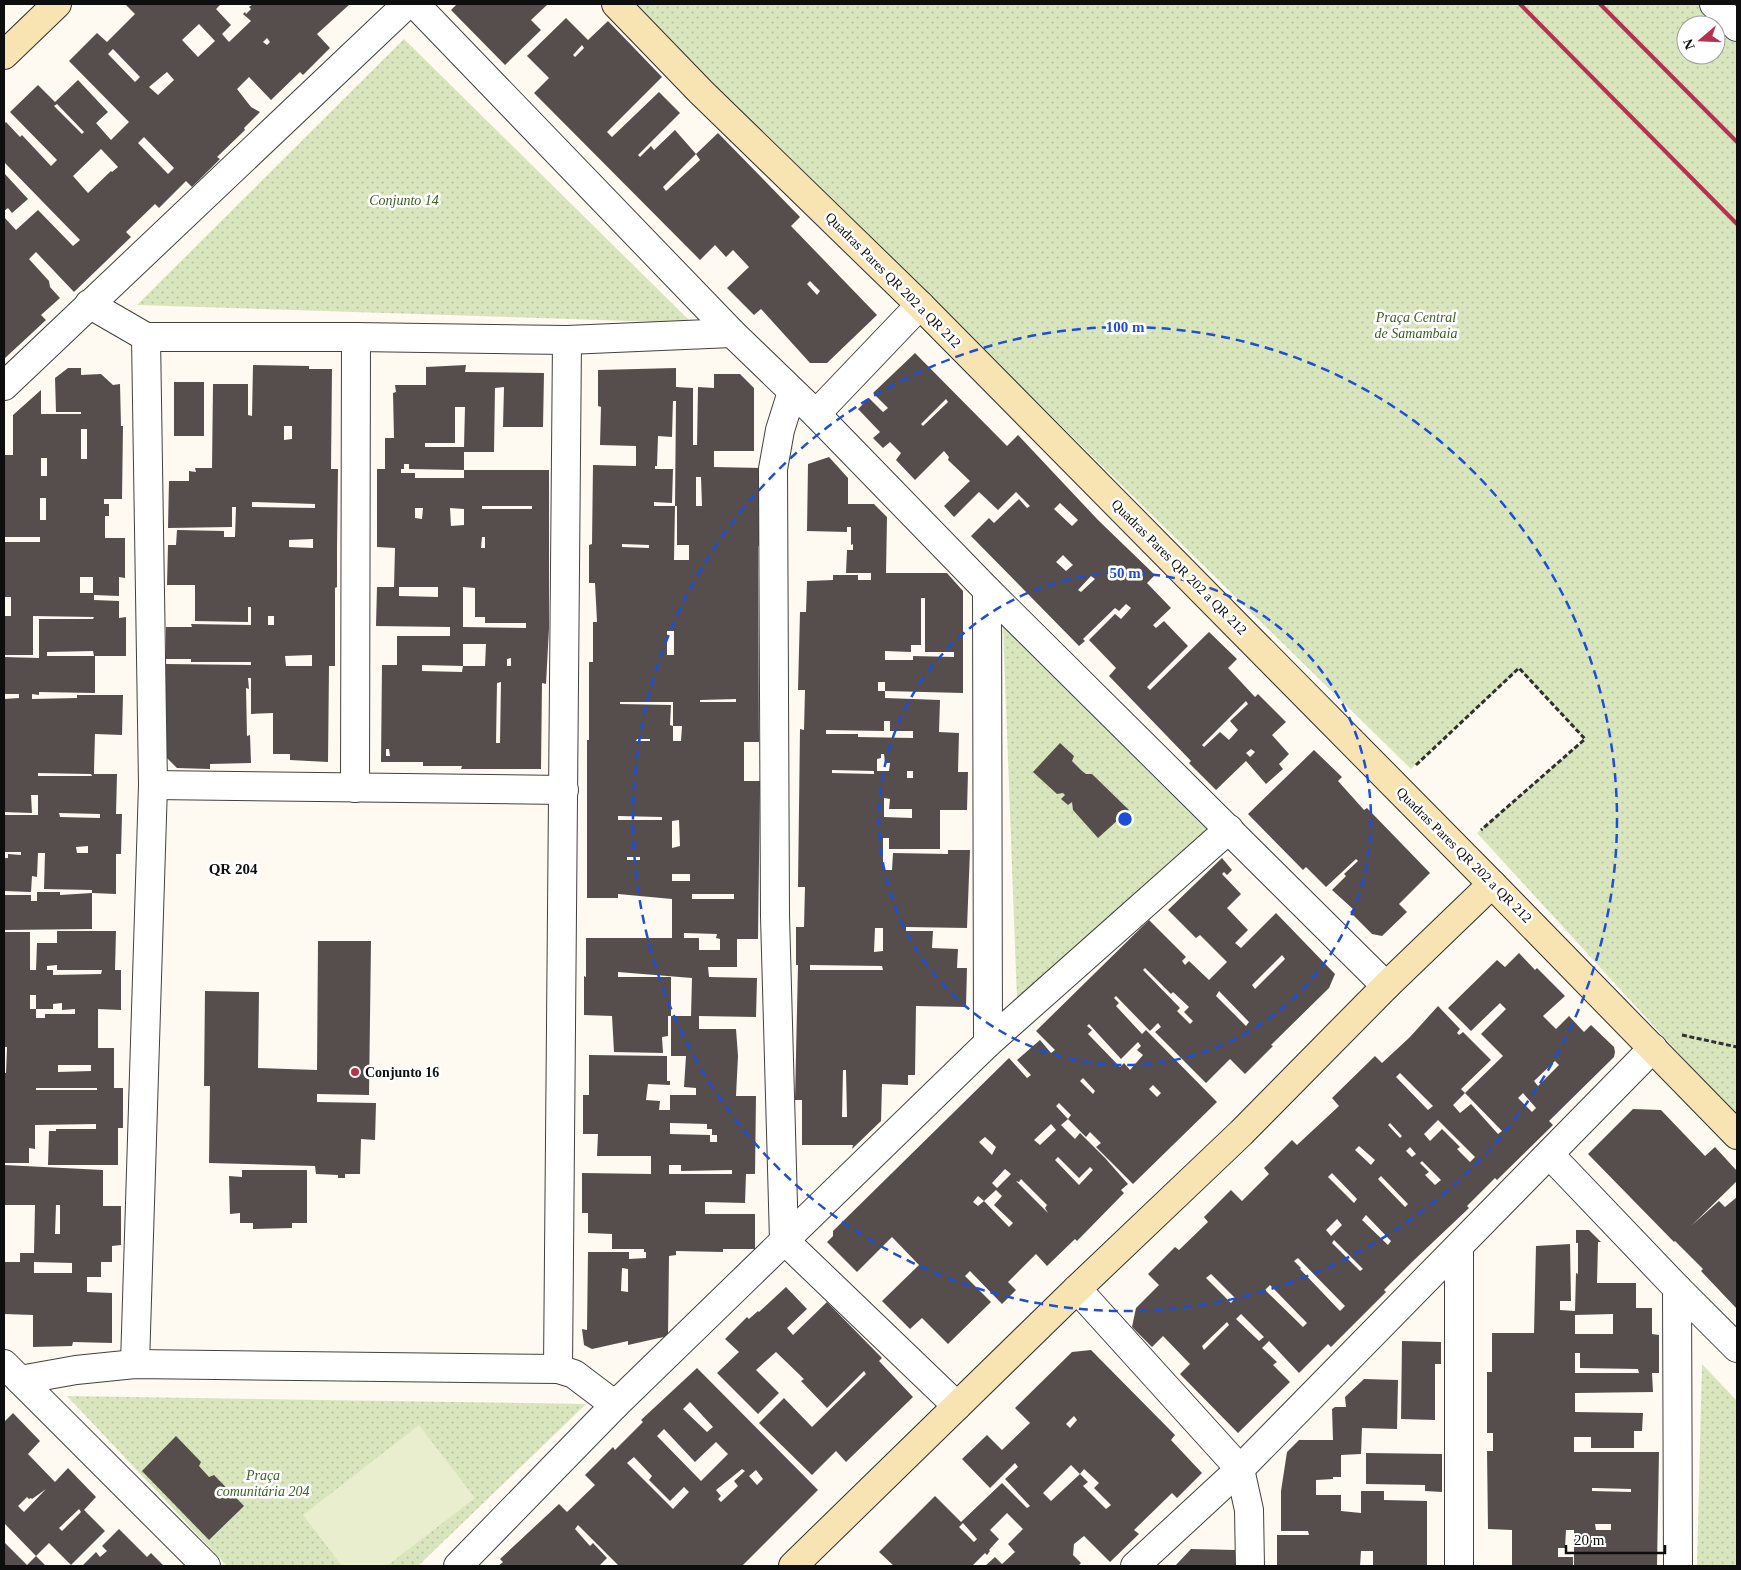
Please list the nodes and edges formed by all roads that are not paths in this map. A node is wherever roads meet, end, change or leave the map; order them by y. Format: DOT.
graph roads {
  1 [pos="57,4"];
  2 [pos="407,4"];
  3 [pos="415,4"];
  4 [pos="616,4"];
  5 [pos="1714,4"];
  6 [pos="1737,27"];
  7 [pos="4,55"];
  8 [pos="90,304"];
  9 [pos="920,305"];
  10 [pos="732,333"];
  11 [pos="146,337"];
  12 [pos="356,337"];
  13 [pos="567,340"];
  14 [pos="4,386"];
  15 [pos="792,392"];
  16 [pos="816,414"];
  17 [pos="987,590"];
  18 [pos="153,785"];
  19 [pos="355,788"];
  20 [pos="564,790"];
  21 [pos="1229,829"];
  22 [pos="1492,884"];
  23 [pos="1386,986"];
  24 [pos="988,1043"];
  25 [pos="1653,1048"];
  26 [pos="1737,1135"];
  27 [pos="1550,1155"];
  28 [pos="784,1240"];
  29 [pos="1459,1248"];
  30 [pos="1677,1288"];
  31 [pos="1077,1289"];
  32 [pos="1737,1348"];
  33 [pos="135,1364"];
  34 [pos="558,1369"];
  35 [pos="12,1372"];
  36 [pos="615,1405"];
  37 [pos="957,1406"];
  38 [pos="1240,1469"];
  39 [pos="206,1566"];
  40 [pos="458,1566"];
  41 [pos="793,1566"];
  42 [pos="1135,1566"];
  43 [pos="1250,1566"];
  44 [pos="1459,1566"];
  45 [pos="1678,1566"];
  1 -- 7 [label="street"];
  2 -- 8 [label="street"];
  3 -- 10 [label="street"];
  4 -- 9 [label="street, Quadras Pares QR 202 a QR 212"];
  5 -- 6 [label="street"];
  8 -- 11 [label="street"];
  8 -- 14 [label="street"];
  9 -- 16 [label="street"];
  9 -- 22 [label="street, Quadras Pares QR 202 a QR 212"];
  10 -- 13 [label="street"];
  10 -- 15 [label="street"];
  11 -- 12 [label="street"];
  11 -- 18 [label="street"];
  12 -- 13 [label="street"];
  12 -- 19 [label="street"];
  13 -- 20 [label="street"];
  15 -- 16 [label="street"];
  15 -- 28 [label="street"];
  16 -- 17 [label="street"];
  17 -- 21 [label="street"];
  17 -- 24 [label="street"];
  18 -- 19 [label="street"];
  18 -- 33 [label="street"];
  19 -- 20 [label="street"];
  20 -- 34 [label="street"];
  21 -- 23 [label="street"];
  21 -- 24 [label="street"];
  22 -- 23 [label="street"];
  22 -- 25 [label="street, Quadras Pares QR 202 a QR 212"];
  23 -- 31 [label="street"];
  24 -- 28 [label="street"];
  25 -- 26 [label="street, Quadras Pares QR 202 a QR 212"];
  25 -- 27 [label="street"];
  27 -- 29 [label="street"];
  27 -- 30 [label="street"];
  28 -- 36 [label="street"];
  28 -- 37 [label="street"];
  29 -- 38 [label="street"];
  29 -- 44 [label="street"];
  30 -- 32 [label="street"];
  30 -- 45 [label="street"];
  31 -- 37 [label="street"];
  31 -- 38 [label="street"];
  33 -- 34 [label="street"];
  33 -- 35 [label="street"];
  34 -- 36 [label="street"];
  35 -- 39 [label="street"];
  36 -- 40 [label="street"];
  37 -- 41 [label="street"];
  38 -- 42 [label="street"];
  38 -- 43 [label="street"];
}
